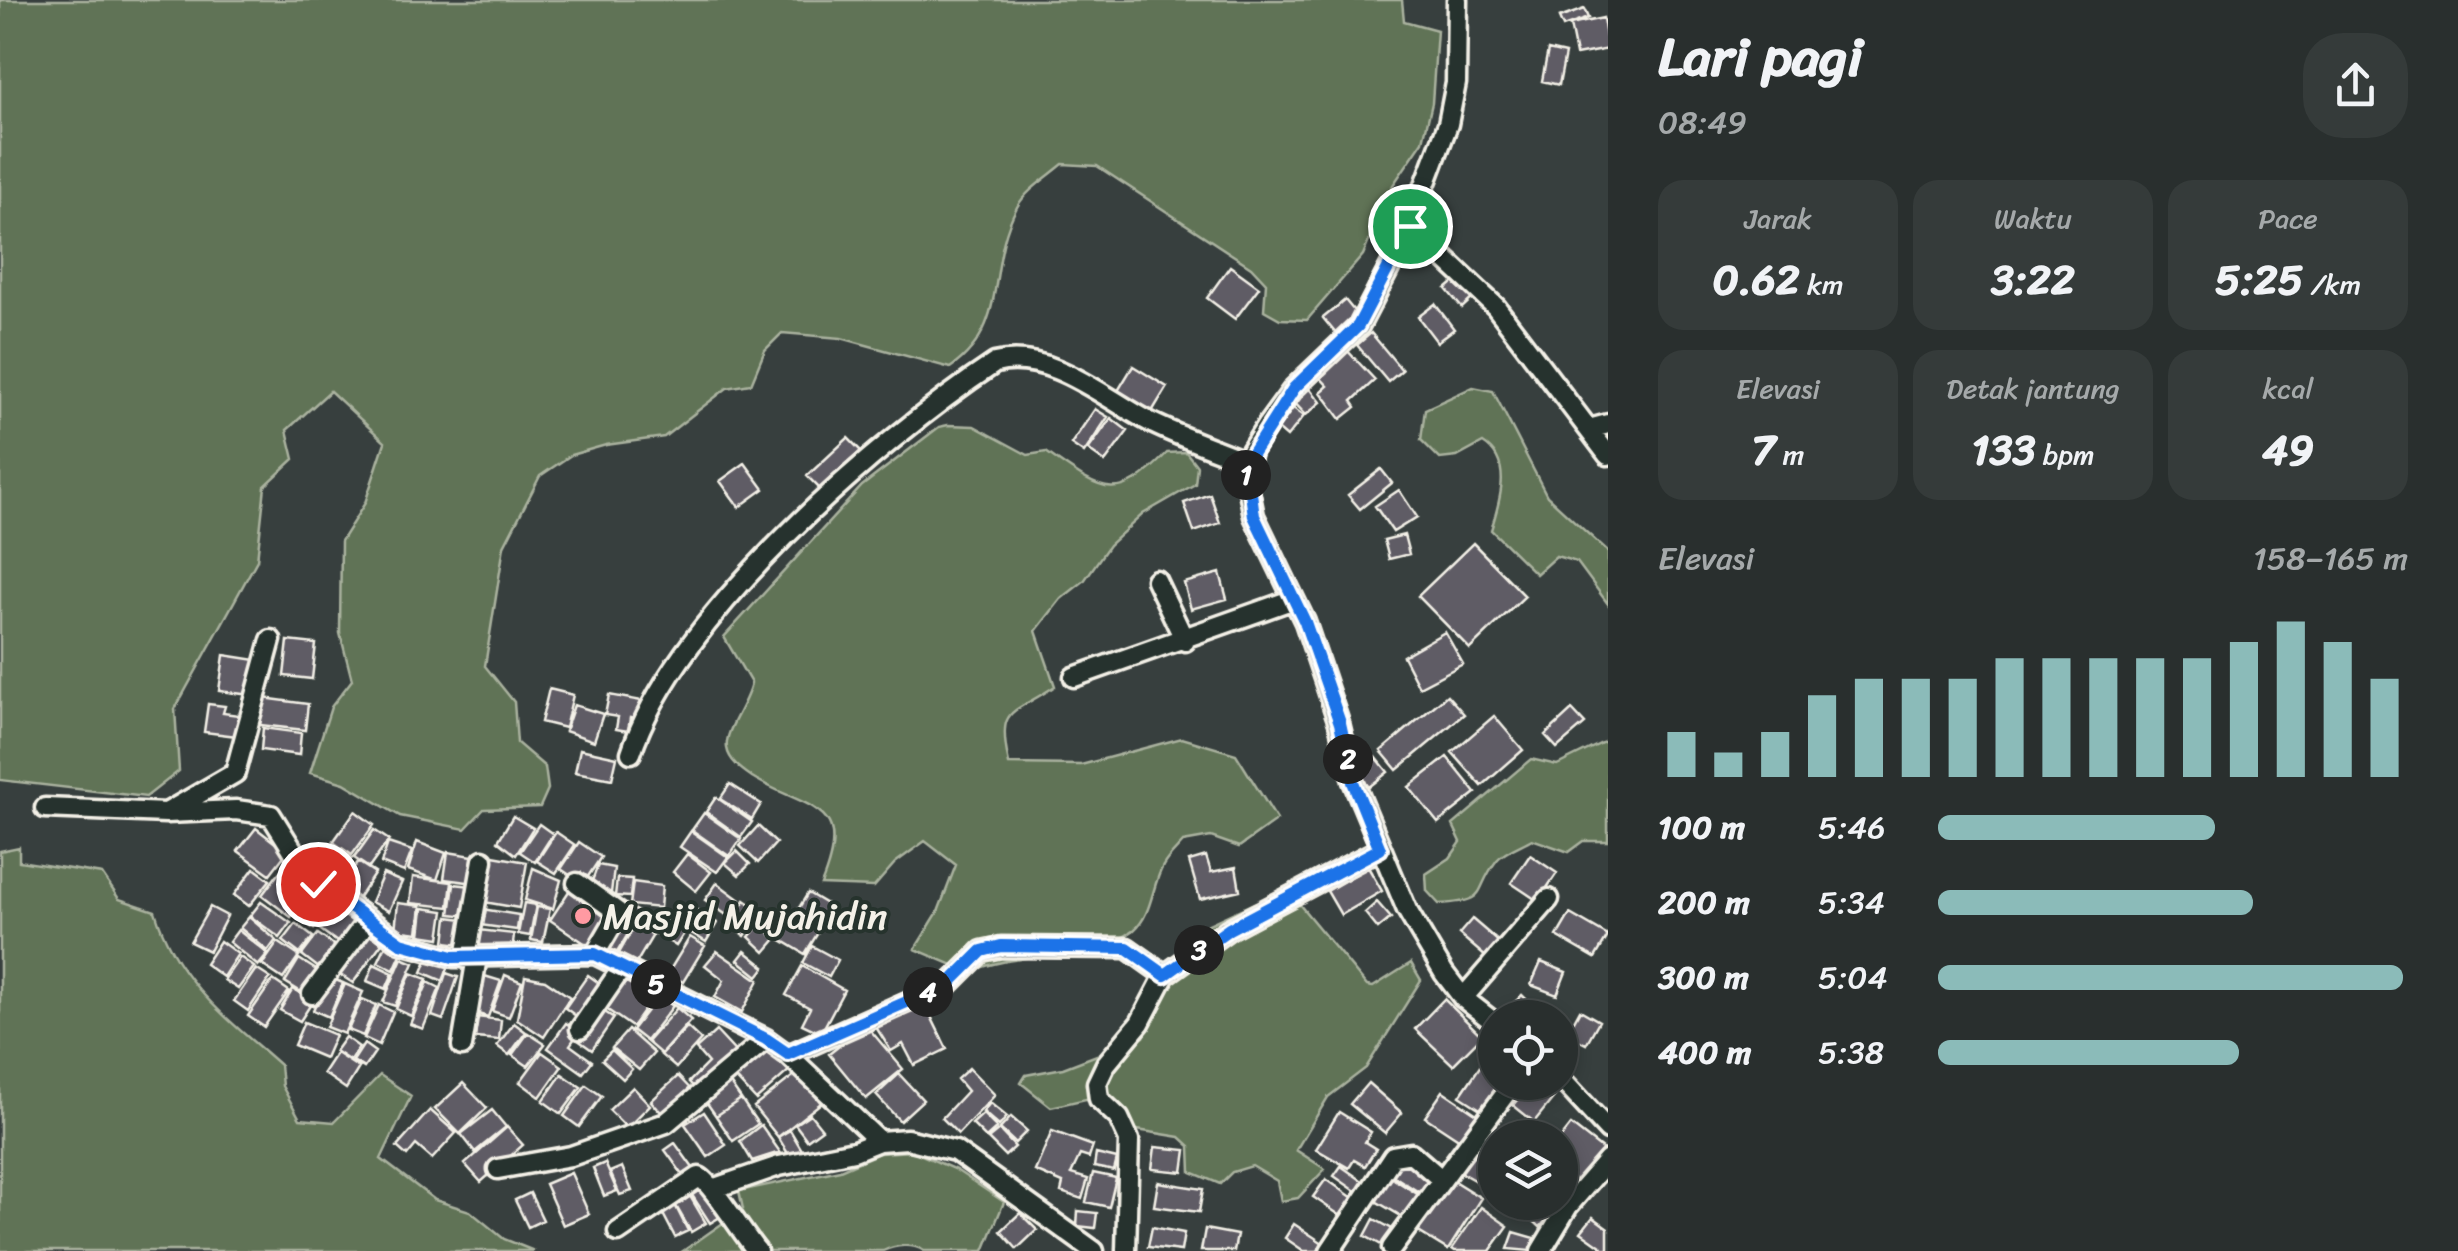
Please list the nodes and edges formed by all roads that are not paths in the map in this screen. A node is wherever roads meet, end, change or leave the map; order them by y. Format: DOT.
graph roads {
  1 [pos="1457,0"];
  2 [pos="1410,226"];
  3 [pos="1608,424"];
  4 [pos="1588,429"];
  5 [pos="1608,454"];
  6 [pos="1247,462"];
  7 [pos="1156,580"];
  8 [pos="1294,599"];
  9 [pos="271,640"];
  10 [pos="1184,641"];
  11 [pos="1074,678"];
  12 [pos="631,753"];
  13 [pos="45,808"];
  14 [pos="166,812"];
  15 [pos="1380,849"];
  16 [pos="483,860"];
  17 [pos="577,883"];
  18 [pos="1548,900"];
  19 [pos="367,921"];
  20 [pos="595,954"];
  21 [pos="471,957"];
  22 [pos="622,968"];
  23 [pos="1165,975"];
  24 [pos="312,994"];
  25 [pos="1463,998"];
  26 [pos="1478,1010"];
  27 [pos="580,1029"];
  28 [pos="766,1039"];
  29 [pos="462,1046"];
  30 [pos="788,1054"];
  31 [pos="1578,1098"];
  32 [pos="1501,1100"];
  33 [pos="1608,1130"];
  34 [pos="879,1141"];
  35 [pos="1608,1160"];
  36 [pos="498,1169"];
  37 [pos="1442,1180"];
  38 [pos="712,1188"];
  39 [pos="618,1232"];
  40 [pos="1392,1248"];
  41 [pos="757,1251"];
  42 [pos="1094,1251"];
  43 [pos="1126,1251"];
  44 [pos="1330,1251"];
  45 [pos="1541,1251"];
  1 -- 2 [label="street"];
  2 -- 4 [label="street"];
  2 -- 6 [label="street"];
  3 -- 4 [label="street"];
  4 -- 5 [label="street"];
  6 -- 8 [label="street"];
  6 -- 12 [label="street"];
  7 -- 10 [label="street"];
  8 -- 10 [label="street"];
  8 -- 15 [label="street"];
  9 -- 14 [label="street"];
  10 -- 11 [label="street"];
  13 -- 14 [label="street"];
  14 -- 19 [label="street"];
  15 -- 23 [label="street"];
  15 -- 25 [label="street"];
  16 -- 21 [label="street"];
  17 -- 20 [label="street"];
  18 -- 25 [label="street"];
  19 -- 21 [label="street"];
  19 -- 24 [label="street"];
  20 -- 21 [label="street"];
  20 -- 22 [label="street"];
  21 -- 29 [label="street"];
  22 -- 27 [label="street"];
  22 -- 28 [label="street"];
  23 -- 30 [label="street"];
  23 -- 43 [label="street"];
  25 -- 26 [label="street"];
  28 -- 30 [label="street"];
  28 -- 36 [label="street"];
  30 -- 34 [label="street"];
  31 -- 33 [label="street"];
  32 -- 37 [label="street"];
  34 -- 38 [label="street"];
  34 -- 42 [label="street"];
  35 -- 45 [label="street"];
  37 -- 40 [label="street"];
  37 -- 44 [label="street"];
  38 -- 39 [label="street"];
  38 -- 41 [label="street"];
}
